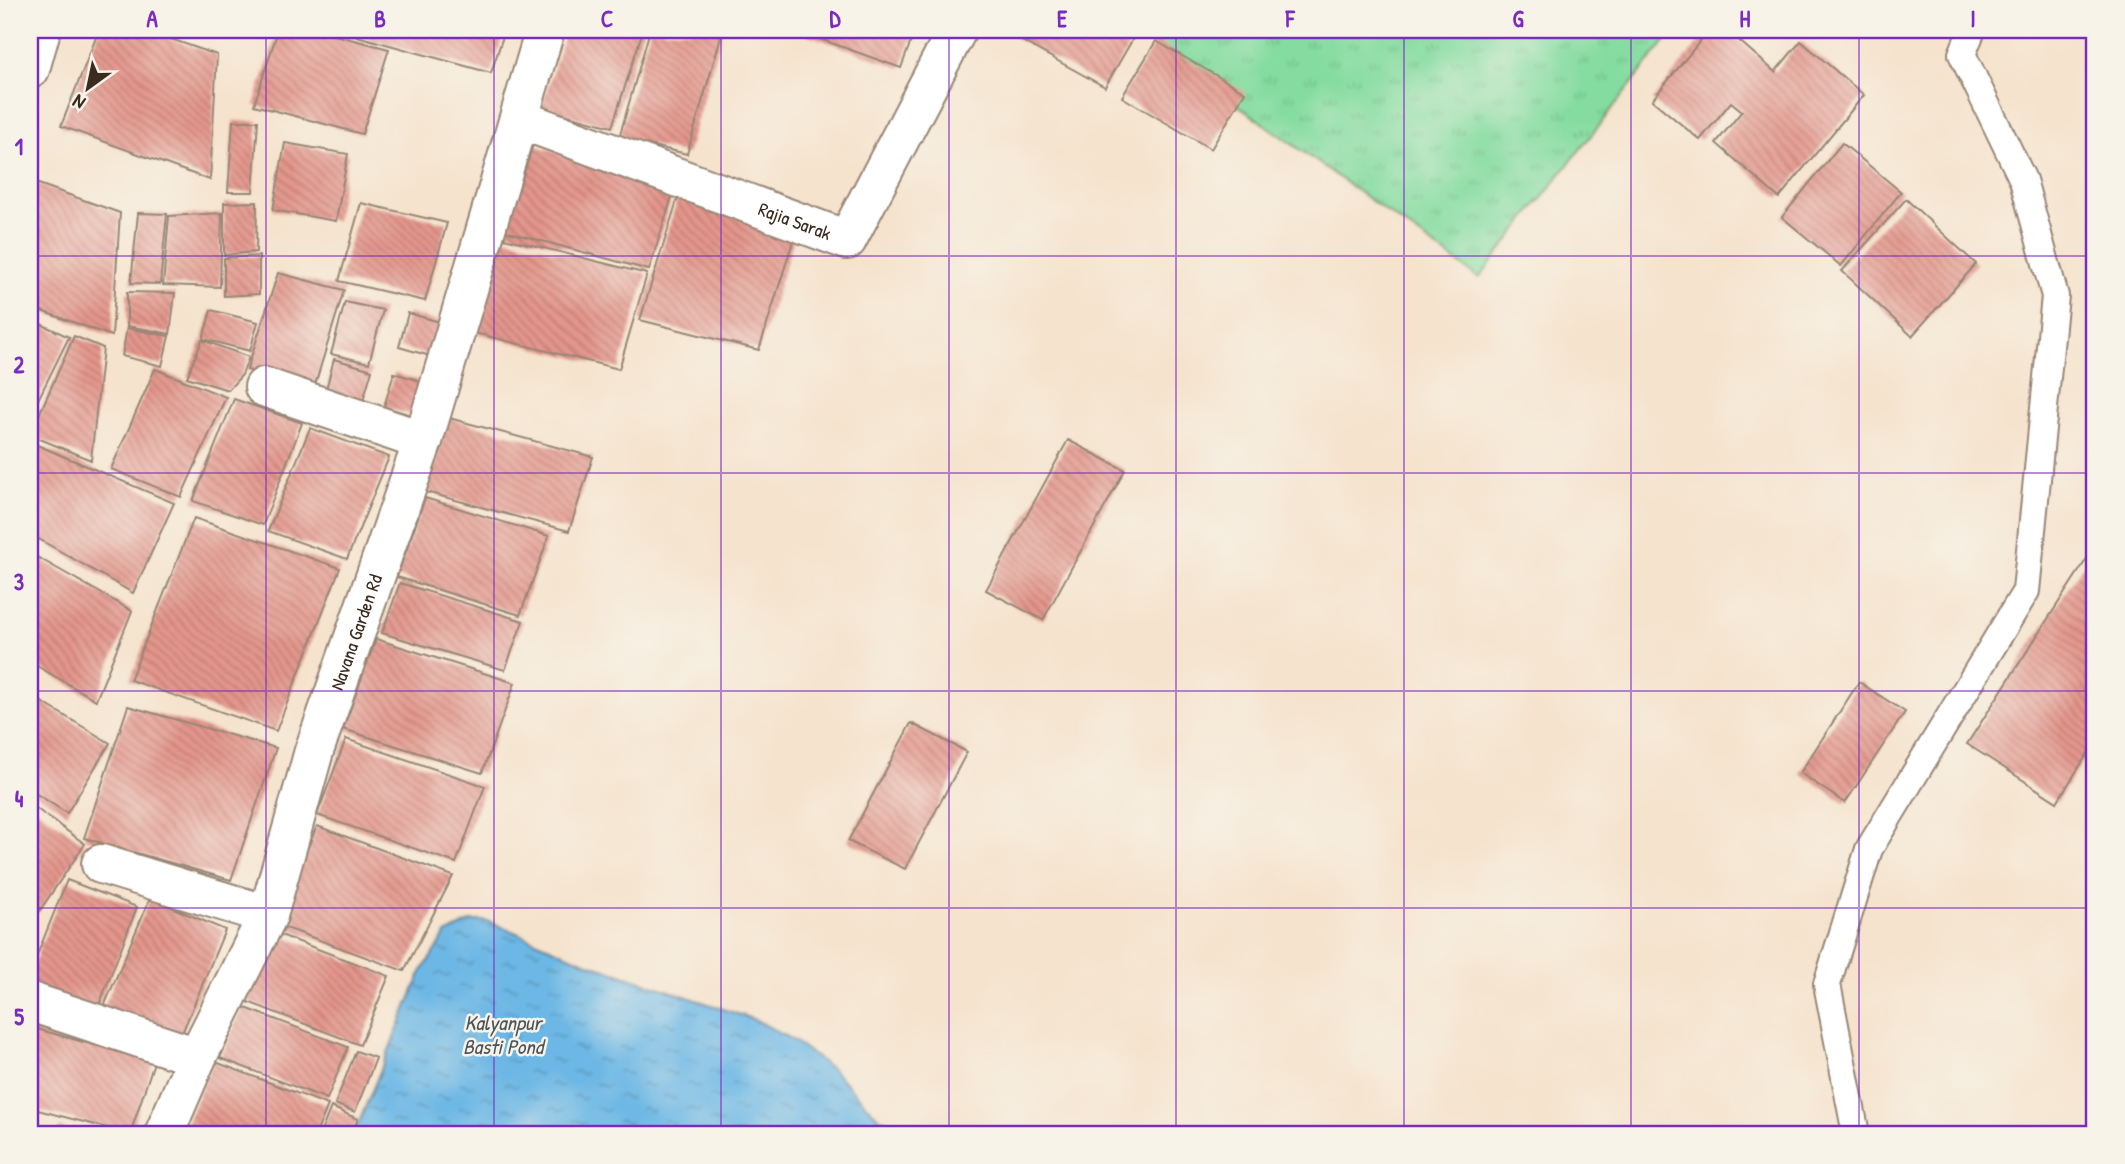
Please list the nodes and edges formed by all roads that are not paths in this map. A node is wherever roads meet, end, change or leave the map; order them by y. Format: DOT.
graph roads {
  1 [pos="41,30"];
  2 [pos="545,30"];
  3 [pos="957,30"];
  4 [pos="1972,30"];
  5 [pos="30,69"];
  6 [pos="519,119"];
  7 [pos="264,387"];
  8 [pos="422,441"];
  9 [pos="100,864"];
  10 [pos="268,915"];
  11 [pos="31,1002"];
  12 [pos="197,1057"];
  13 [pos="164,1134"];
  14 [pos="1856,1134"];
  1 -- 5 [label="street"];
  2 -- 6 [label="street, Navana Garden Rd"];
  3 -- 6 [label="street, Rajia Sarak"];
  4 -- 14 [label="lane"];
  6 -- 8 [label="street, Navana Garden Rd"];
  7 -- 8 [label="street"];
  8 -- 10 [label="street, Navana Garden Rd"];
  9 -- 10 [label="street"];
  10 -- 12 [label="street, Navana Garden Rd"];
  11 -- 12 [label="street"];
  12 -- 13 [label="street, Navana Garden Rd"];
}
